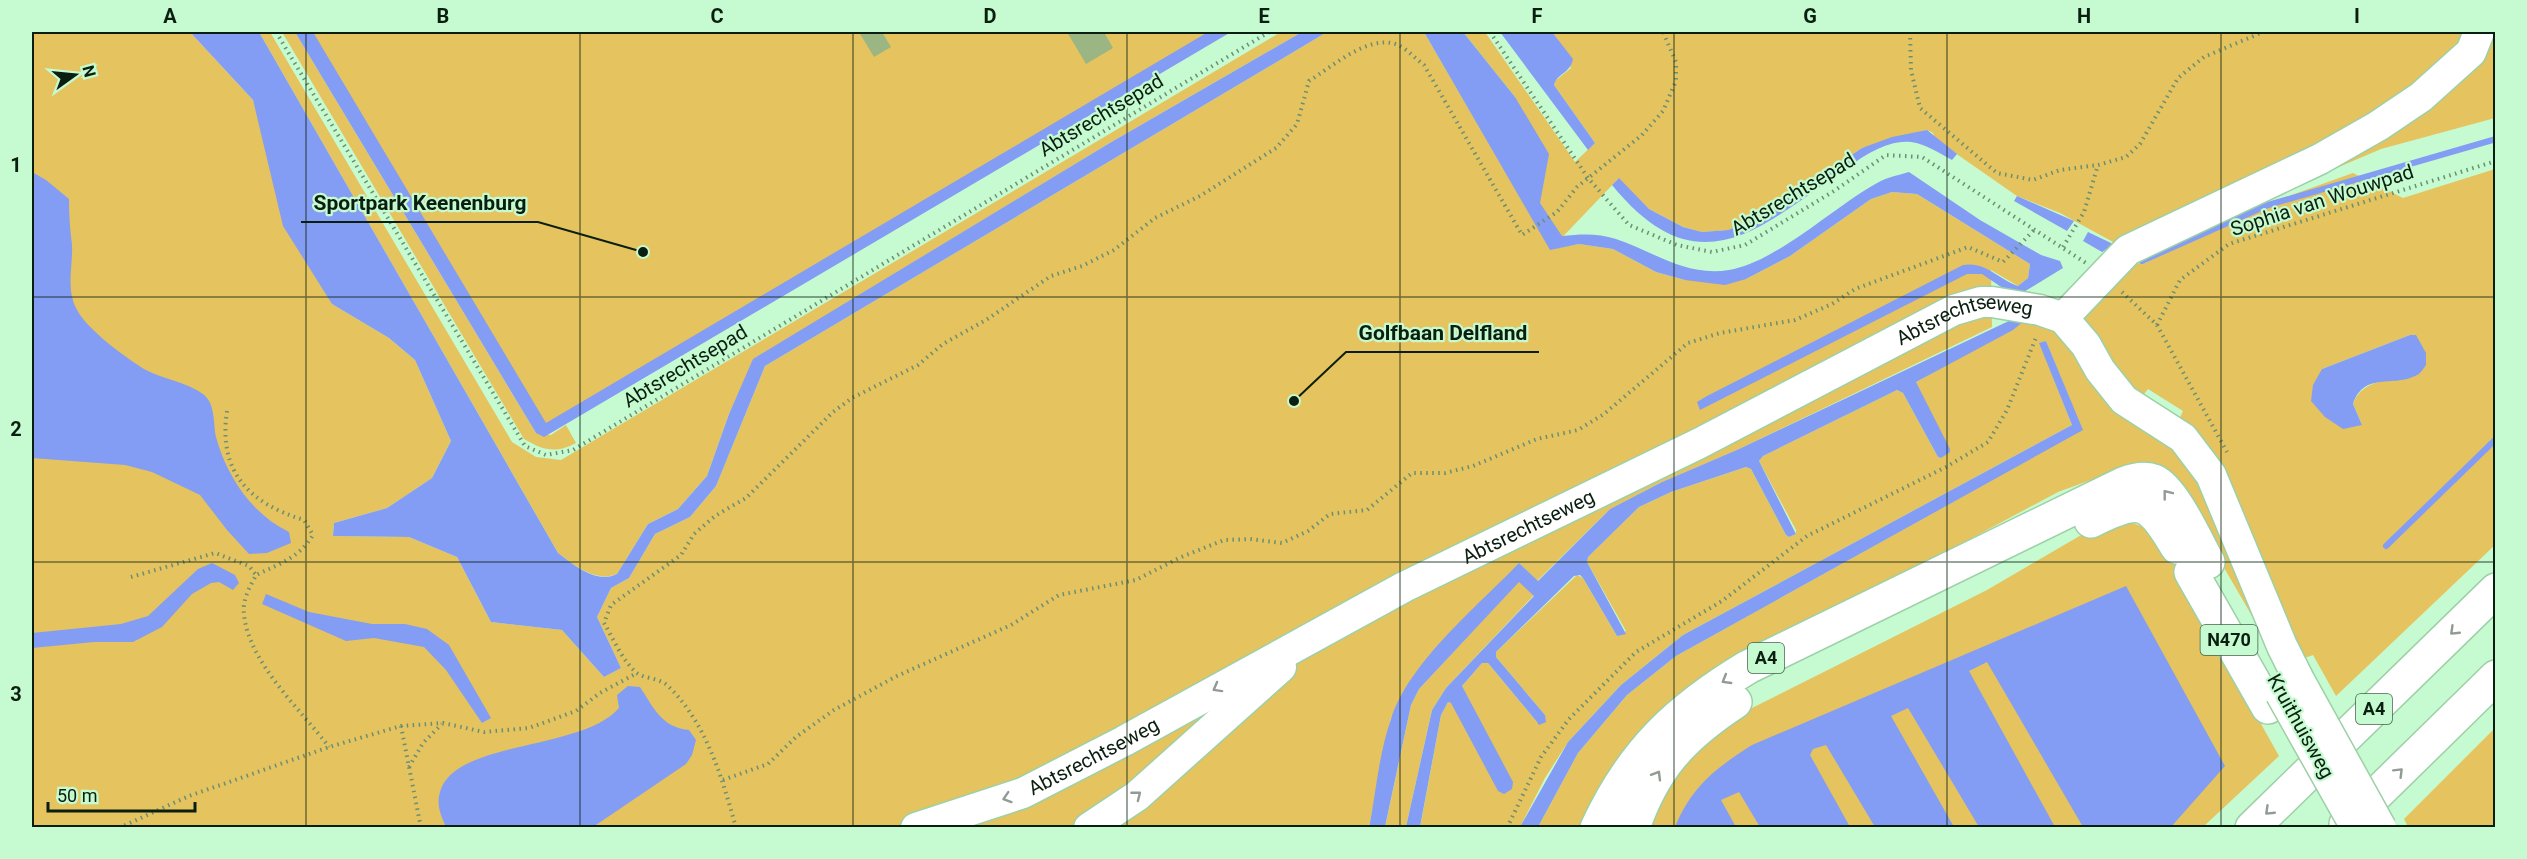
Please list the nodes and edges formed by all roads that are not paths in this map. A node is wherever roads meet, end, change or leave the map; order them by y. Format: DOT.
graph roads {
  1 [pos="2479,32"];
  2 [pos="2052,314"];
  3 [pos="2200,567"];
  4 [pos="2496,590"];
  5 [pos="1323,629"];
  6 [pos="2496,677"];
  7 [pos="2282,693"];
  8 [pos="916,828"];
  9 [pos="1089,828"];
  10 [pos="1598,828"];
  11 [pos="1633,828"];
  12 [pos="2252,828"];
  13 [pos="2335,828"];
  14 [pos="2342,828"];
  15 [pos="2358,828"];
  16 [pos="2381,828"];
  1 -- 2 [label="street"];
  2 -- 5 [label="street, Abtsrechtseweg"];
  2 -- 7 [label="street, Abtsrechtseweg"];
  3 -- 7 [label="main road, Kruithuisweg / N470"];
  3 -- 10 [label="main road, A4, one-way"];
  11 -- 3 [label="main road, A4, one-way"];
  4 -- 12 [label="main road, A4, one-way"];
  5 -- 8 [label="street, Abtsrechtseweg, one-way"];
  9 -- 5 [label="street, Abtsrechtseweg, one-way"];
  14 -- 6 [label="main road, one-way"];
  7 -- 13 [label="main road, Kruithuisweg / N470"];
  7 -- 15 [label="main road, Kruithuisweg / N470, bridge"];
  7 -- 16 [label="street, Abtsrechtseweg, bridge"];
}
